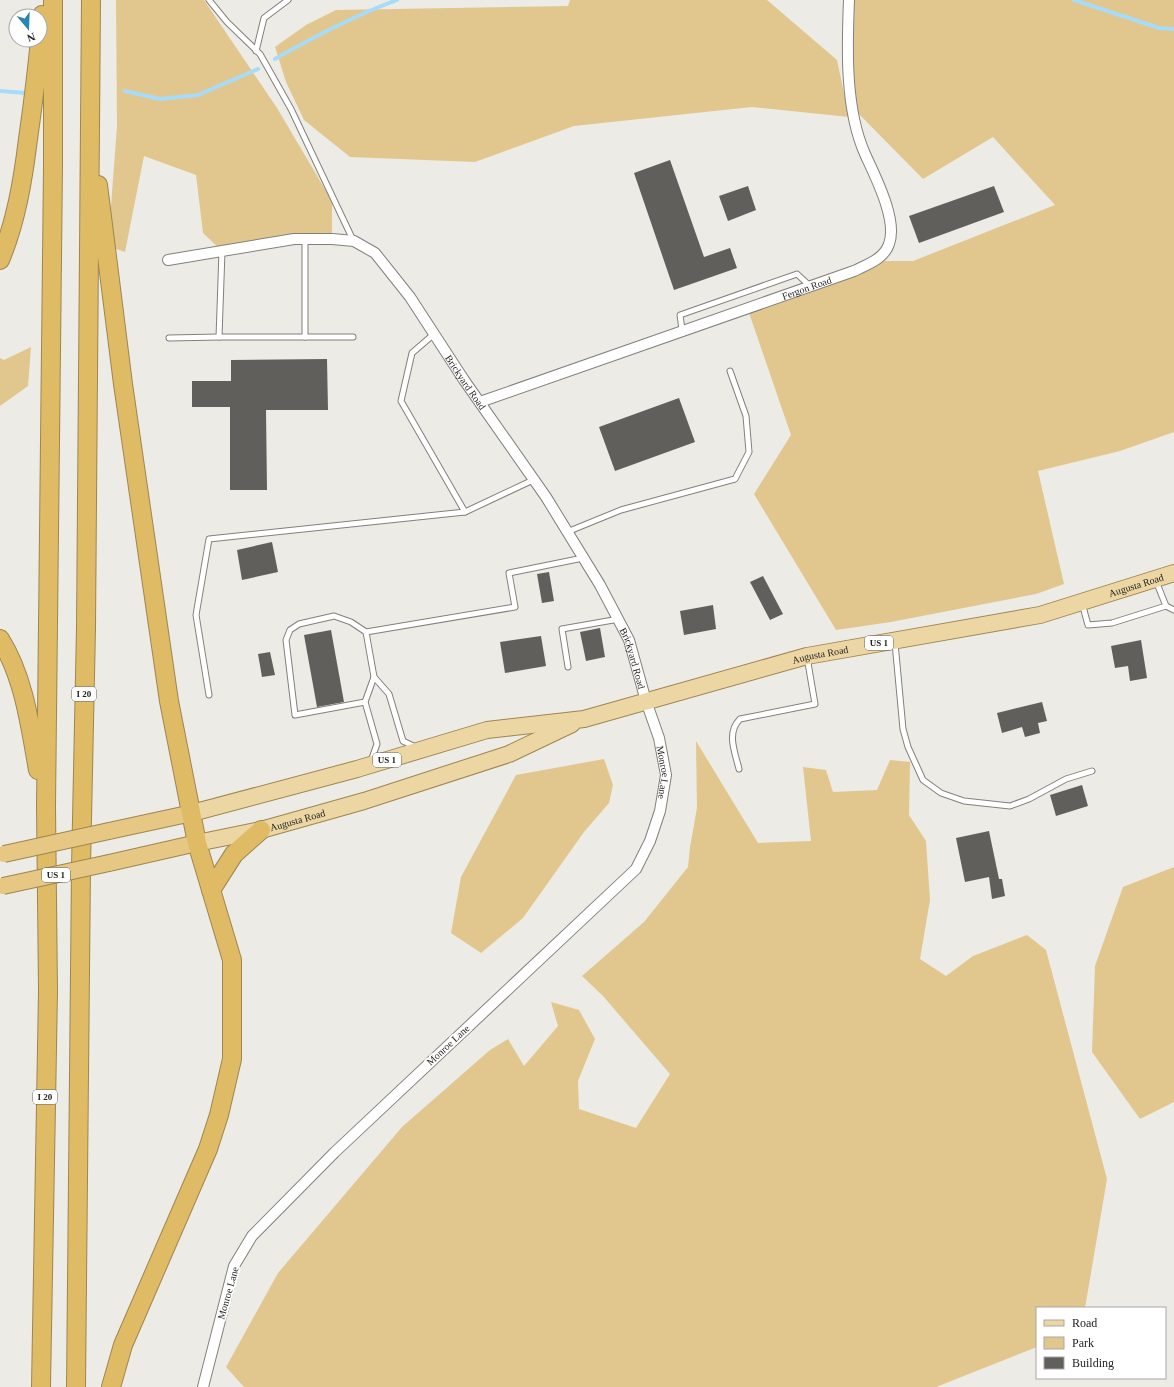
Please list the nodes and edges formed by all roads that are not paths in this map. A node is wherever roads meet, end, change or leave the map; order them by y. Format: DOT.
graph roads {
  1 [pos="43,0"];
  2 [pos="53,0"];
  3 [pos="91,0"];
  4 [pos="209,0"];
  5 [pos="288,0"];
  6 [pos="849,0"];
  7 [pos="256,51"];
  8 [pos="90,120"];
  9 [pos="305,239"];
  10 [pos="354,241"];
  11 [pos="222,251"];
  12 [pos="0,260"];
  13 [pos="168,260"];
  14 [pos="810,286"];
  15 [pos="682,330"];
  16 [pos="434,334"];
  17 [pos="219,337"];
  18 [pos="306,337"];
  19 [pos="353,337"];
  20 [pos="169,338"];
  21 [pos="730,371"];
  22 [pos="480,402"];
  23 [pos="534,480"];
  24 [pos="465,512"];
  25 [pos="567,532"];
  26 [pos="583,558"];
  27 [pos="1174,573"];
  28 [pos="1156,580"];
  29 [pos="1082,602"];
  30 [pos="1166,606"];
  31 [pos="1174,610"];
  32 [pos="619,619"];
  33 [pos="366,632"];
  34 [pos="0,639"];
  35 [pos="895,640"];
  36 [pos="807,656"];
  37 [pos="568,667"];
  38 [pos="374,677"];
  39 [pos="209,695"];
  40 [pos="646,701"];
  41 [pos="365,702"];
  42 [pos="584,719"];
  43 [pos="420,750"];
  44 [pos="369,765"];
  45 [pos="739,769"];
  46 [pos="1092,772"];
  47 [pos="46,807"];
  48 [pos="192,813"];
  49 [pos="261,830"];
  50 [pos="197,843"];
  51 [pos="2,854"];
  52 [pos="2,886"];
  53 [pos="212,890"];
  54 [pos="41,1387"];
  55 [pos="76,1387"];
  56 [pos="111,1387"];
  57 [pos="203,1387"];
  1 -- 12 [label="highway"];
  2 -- 47 [label="highway, I 20"];
  3 -- 8 [label="highway, I 20"];
  4 -- 7 [label="lane"];
  5 -- 7 [label="lane"];
  6 -- 14 [label="street, Fergon Road"];
  7 -- 10 [label="lane"];
  8 -- 48 [label="highway"];
  8 -- 55 [label="highway, I 20"];
  9 -- 10 [label="street, Brickyard Road"];
  9 -- 11 [label="street, Brickyard Road"];
  9 -- 18 [label="lane"];
  10 -- 16 [label="street, Brickyard Road"];
  11 -- 13 [label="street, Brickyard Road"];
  11 -- 17 [label="lane"];
  14 -- 15 [label="street, Fergon Road"];
  14 -- 15 [label="lane"];
  15 -- 22 [label="street, Fergon Road"];
  16 -- 22 [label="street, Brickyard Road"];
  16 -- 24 [label="lane"];
  17 -- 18 [label="lane"];
  17 -- 20 [label="lane"];
  18 -- 19 [label="lane"];
  21 -- 25 [label="lane"];
  22 -- 23 [label="street, Brickyard Road"];
  23 -- 24 [label="lane"];
  23 -- 25 [label="street, Brickyard Road"];
  24 -- 39 [label="lane"];
  25 -- 26 [label="street, Brickyard Road"];
  26 -- 32 [label="street, Brickyard Road"];
  26 -- 33 [label="lane"];
  27 -- 28 [label="main road, Augusta Road / US 1"];
  28 -- 29 [label="main road, Augusta Road / US 1"];
  28 -- 30 [label="lane"];
  29 -- 30 [label="lane"];
  29 -- 35 [label="main road, Augusta Road / US 1"];
  30 -- 31 [label="lane"];
  32 -- 37 [label="lane"];
  32 -- 40 [label="street, Brickyard Road"];
  33 -- 38 [label="lane"];
  33 -- 41 [label="lane"];
  34 -- 47 [label="highway"];
  35 -- 36 [label="main road, Augusta Road / US 1"];
  35 -- 46 [label="lane"];
  36 -- 40 [label="main road, Augusta Road / US 1"];
  36 -- 45 [label="lane"];
  38 -- 41 [label="lane"];
  38 -- 43 [label="lane"];
  40 -- 42 [label="main road, Augusta Road / US 1"];
  40 -- 57 [label="street, Monroe Lane"];
  41 -- 44 [label="lane"];
  42 -- 43 [label="main road, Augusta Road / US 1"];
  42 -- 49 [label="main road, Augusta Road / US 1"];
  43 -- 44 [label="main road, Augusta Road / US 1"];
  44 -- 48 [label="main road, Augusta Road / US 1"];
  47 -- 54 [label="highway, I 20"];
  48 -- 50 [label="highway"];
  48 -- 51 [label="highway, Augusta Road / US 1, bridge"];
  49 -- 50 [label="main road, Augusta Road / US 1"];
  49 -- 53 [label="highway"];
  50 -- 52 [label="highway, Augusta Road / US 1, bridge"];
  50 -- 53 [label="highway"];
  53 -- 56 [label="highway"];
}
